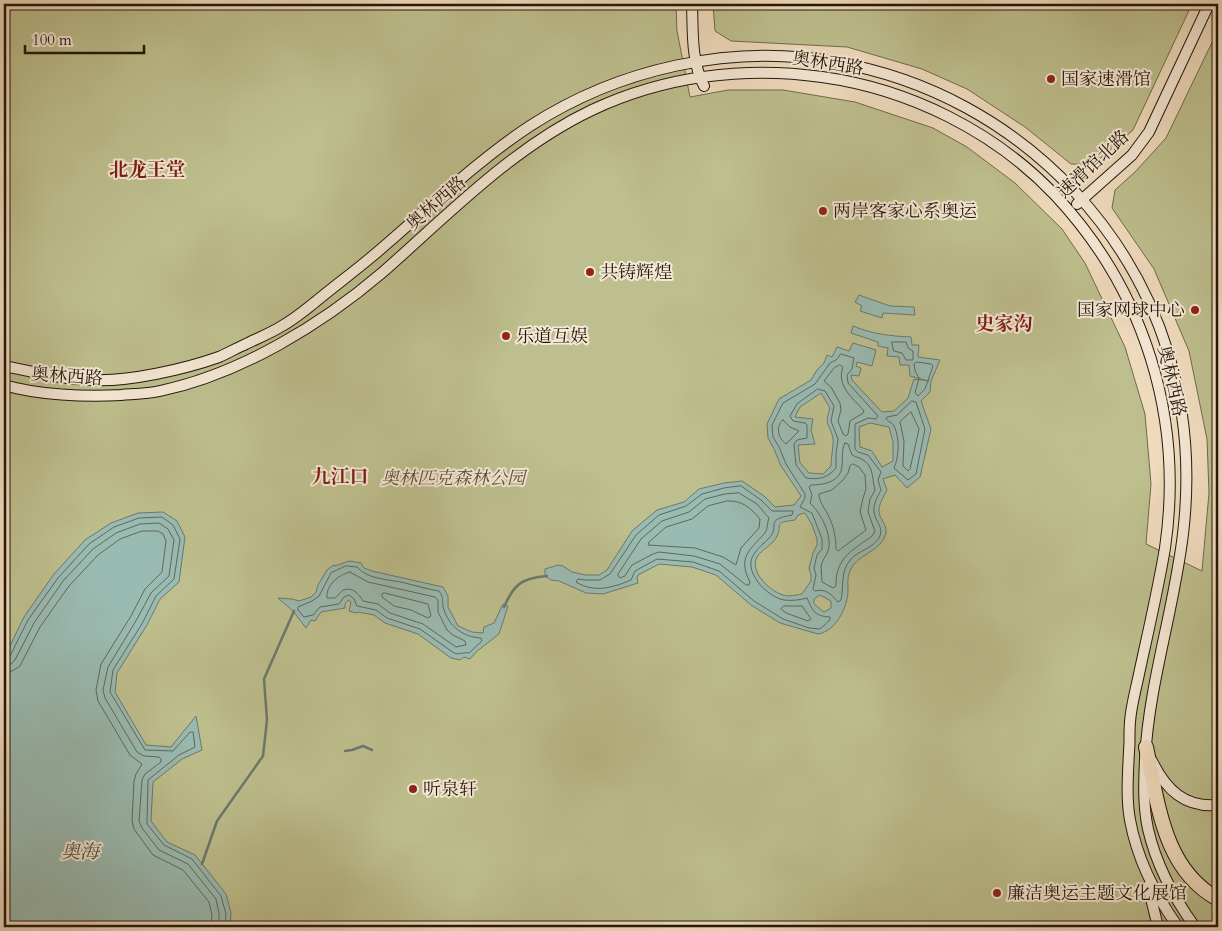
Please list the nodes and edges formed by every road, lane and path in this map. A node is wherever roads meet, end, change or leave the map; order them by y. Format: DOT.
graph roads {
  1 [pos="692,4"];
  2 [pos="1209,4"];
  3 [pos="696,62"];
  4 [pos="701,82"];
  5 [pos="1082,200"];
  6 [pos="1067,212"];
  7 [pos="4,366"];
  8 [pos="4,384"];
  9 [pos="1146,747"];
  10 [pos="1218,805"];
  11 [pos="1136,842"];
  12 [pos="1218,899"];
  13 [pos="1158,927"];
  14 [pos="1178,927"];
  15 [pos="1195,927"];
  1 -- 3 [label="main road"];
  2 -- 5 [label="main road, 速滑馆北路"];
  3 -- 4 [label="main road"];
  3 -- 5 [label="main road, 奥林西路"];
  3 -- 7 [label="main road, 奥林西路"];
  4 -- 6 [label="main road, 奥林西路"];
  4 -- 8 [label="main road, 奥林西路"];
  5 -- 6 [label="main road, 速滑馆北路"];
  5 -- 9 [label="main road, 奥林西路"];
  6 -- 11 [label="main road, 奥林西路"];
  9 -- 10 [label="main road"];
  9 -- 12 [label="highway"];
  9 -- 15 [label="main road, 奥林西路"];
  11 -- 13 [label="main road"];
  11 -- 14 [label="main road"];
}
